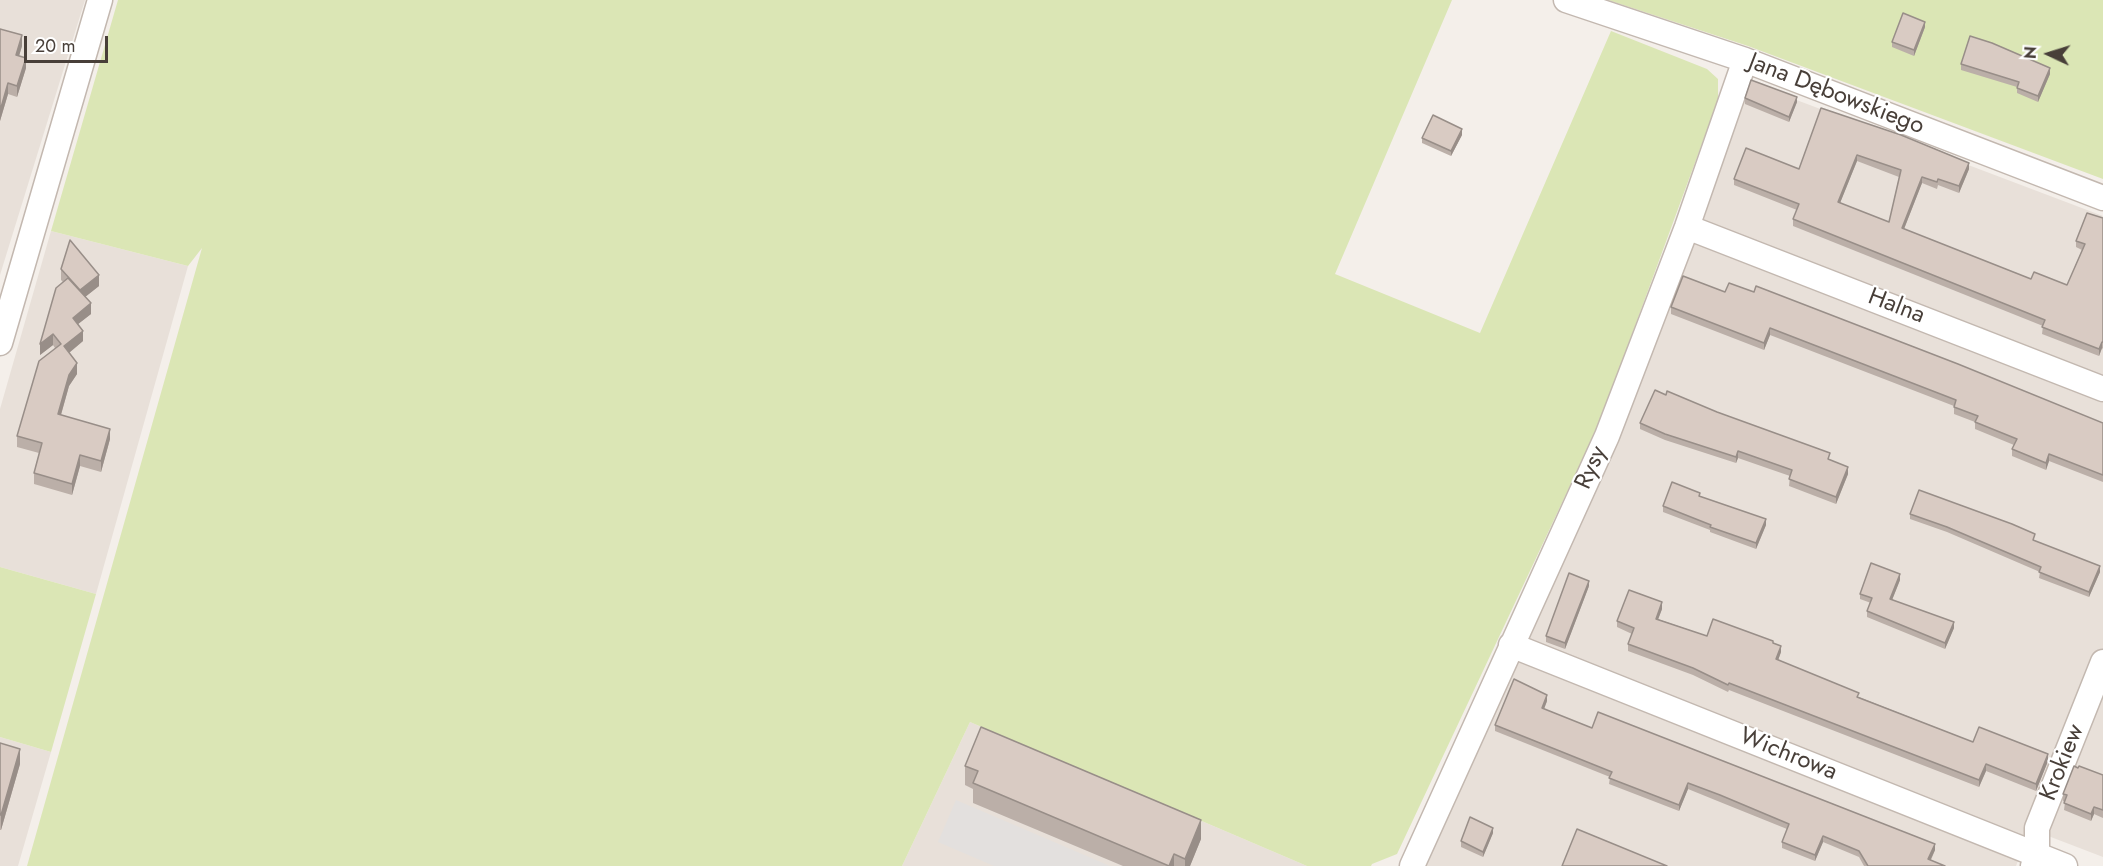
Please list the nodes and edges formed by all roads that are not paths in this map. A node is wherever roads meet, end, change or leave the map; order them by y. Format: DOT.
graph roads {
  1 [pos="100,0"];
  2 [pos="1566,0"];
  3 [pos="1745,60"];
  4 [pos="2103,198"];
  5 [pos="1687,227"];
  6 [pos="0,343"];
  7 [pos="2103,388"];
  8 [pos="1510,645"];
  9 [pos="2103,662"];
  10 [pos="2035,861"];
  11 [pos="1412,866"];
  12 [pos="2065,866"];
  1 -- 6 [label="street"];
  2 -- 3 [label="street, Jana Dębowskiego"];
  3 -- 4 [label="street, Jana Dębowskiego"];
  3 -- 5 [label="street, Rysy"];
  5 -- 7 [label="street, Halna"];
  5 -- 8 [label="street, Rysy"];
  8 -- 10 [label="street, Wichrowa"];
  8 -- 11 [label="street, Rysy"];
  9 -- 10 [label="street, Krokiew"];
  10 -- 12 [label="street, Wichrowa"];
}
